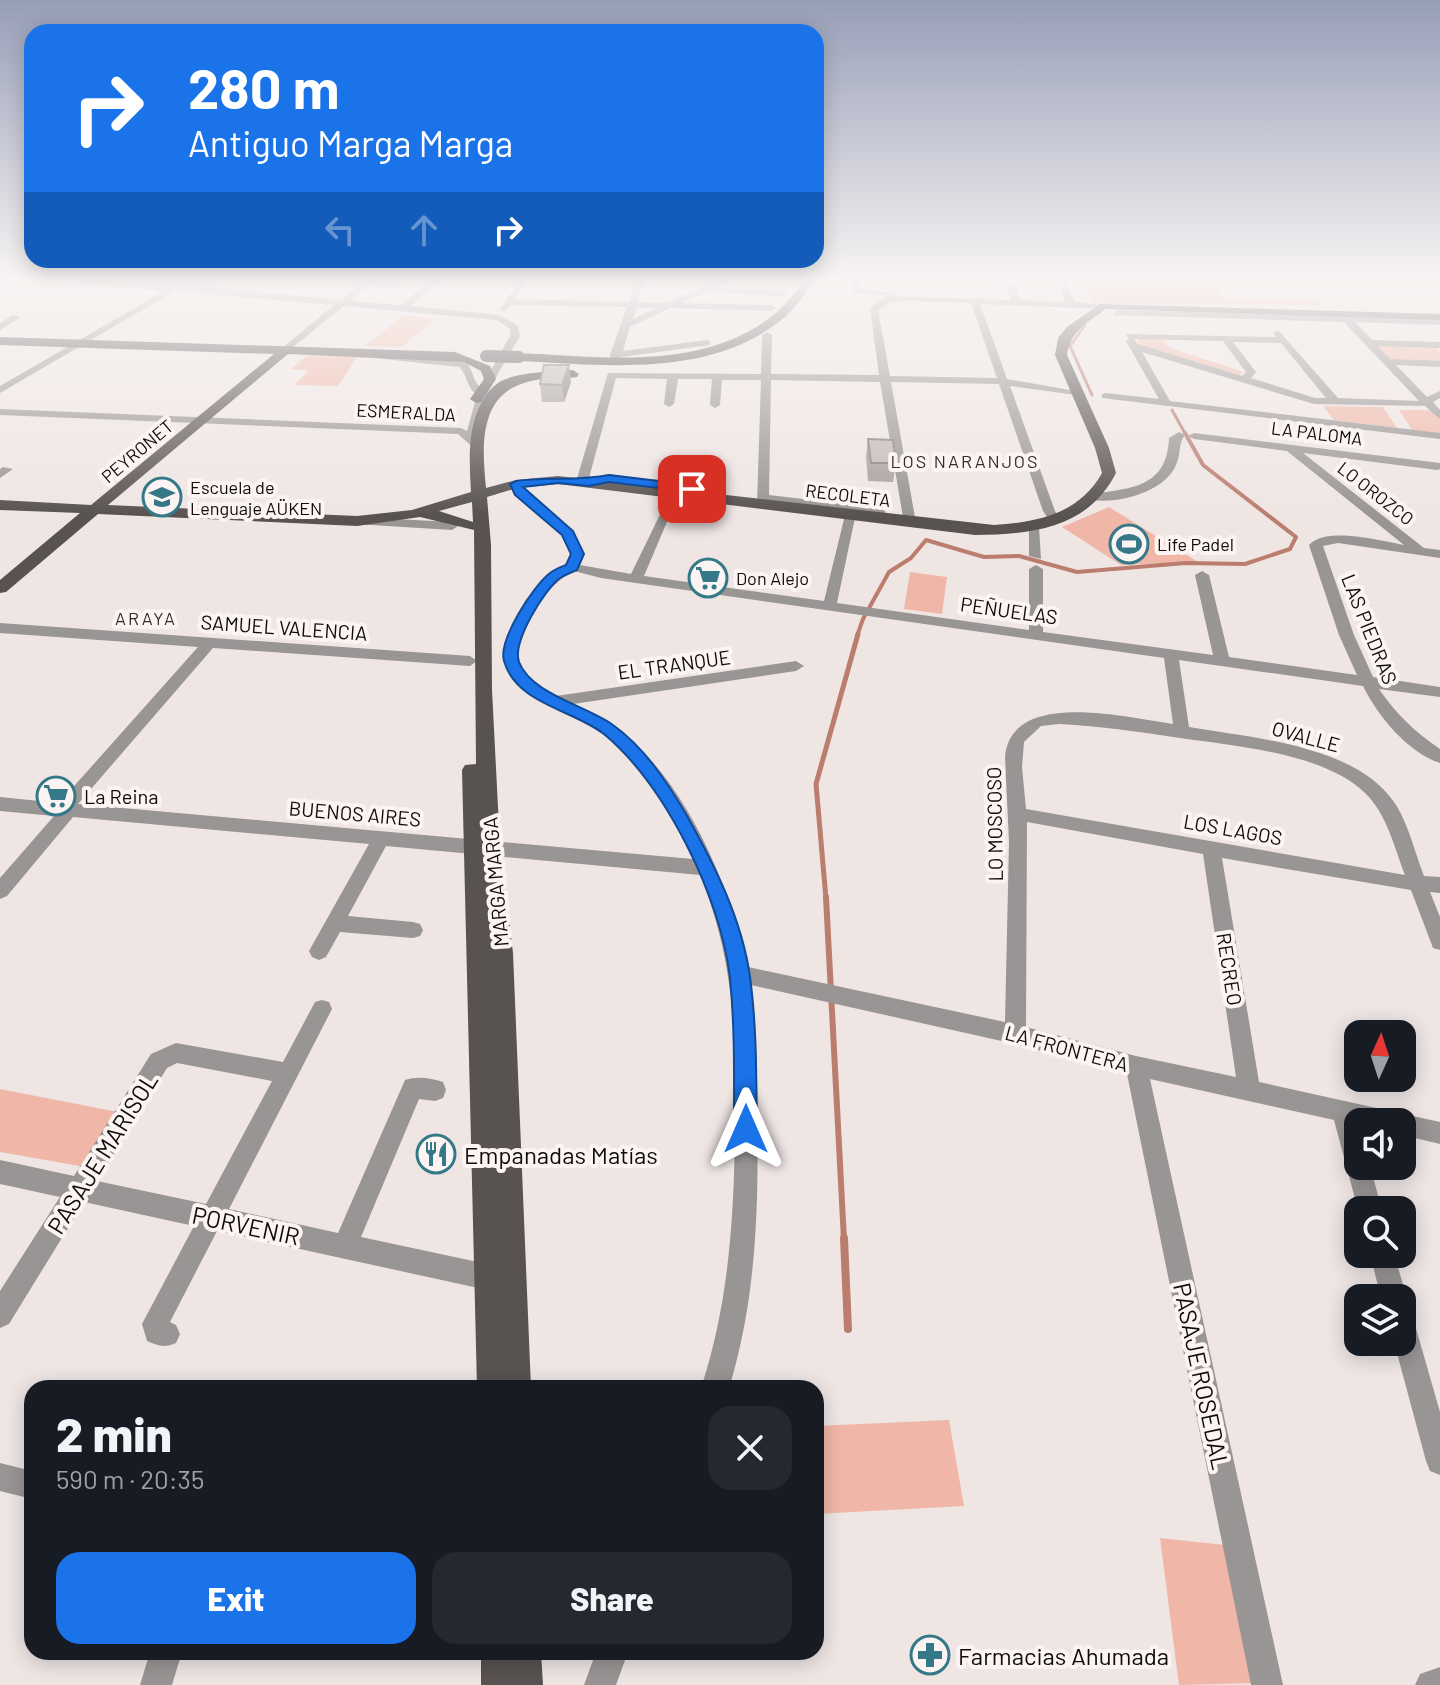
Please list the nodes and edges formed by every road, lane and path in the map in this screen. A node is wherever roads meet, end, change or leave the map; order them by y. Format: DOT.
graph roads {
  1 [pos="615,358"];
  2 [pos="54,359"];
  3 [pos="275,359"];
  4 [pos="415,359"];
  5 [pos="459,359"];
  6 [pos="501,359"];
  7 [pos="538,359"];
  8 [pos="766,359"];
  9 [pos="880,359"];
  10 [pos="992,359"];
  11 [pos="1062,359"];
  12 [pos="1141,359"];
  13 [pos="1182,359"];
  14 [pos="1241,359"];
  15 [pos="1299,359"];
  16 [pos="1385,359"];
  17 [pos="1388,362"];
  18 [pos="1440,364"];
  19 [pos="583,374"];
  20 [pos="612,375"];
  21 [pos="677,375"];
  22 [pos="717,376"];
  23 [pos="765,377"];
  24 [pos="490,379"];
  25 [pos="883,379"];
  26 [pos="1244,380"];
  27 [pos="1002,382"];
  28 [pos="678,389"];
  29 [pos="0,390"];
  30 [pos="1076,392"];
  31 [pos="480,393"];
  32 [pos="1440,394"];
  33 [pos="1106,396"];
  34 [pos="1335,402"];
  35 [pos="1427,402"];
  36 [pos="1387,403"];
  37 [pos="669,404"];
  38 [pos="1167,404"];
  39 [pos="715,405"];
  40 [pos="0,412"];
  41 [pos="1440,416"];
  42 [pos="201,421"];
  43 [pos="1408,432"];
  44 [pos="1179,435"];
  45 [pos="1194,436"];
  46 [pos="1440,436"];
  47 [pos="469,439"];
  48 [pos="1290,448"];
  49 [pos="1424,448"];
  50 [pos="1440,449"];
  51 [pos="1438,468"];
  52 [pos="586,482"];
  53 [pos="516,484"];
  54 [pos="692,489"];
  55 [pos="675,493"];
  56 [pos="474,496"];
  57 [pos="1096,497"];
  58 [pos="764,501"];
  59 [pos="0,505"];
  60 [pos="95,509"];
  61 [pos="880,512"];
  62 [pos="413,514"];
  63 [pos="851,515"];
  64 [pos="1055,520"];
  65 [pos="357,521"];
  66 [pos="910,523"];
  67 [pos="461,526"];
  68 [pos="1033,527"];
  69 [pos="1421,552"];
  70 [pos="1440,554"];
  71 [pos="1440,566"];
  72 [pos="572,567"];
  73 [pos="1202,575"];
  74 [pos="636,578"];
  75 [pos="0,588"];
  76 [pos="830,605"];
  77 [pos="0,628"];
  78 [pos="1036,634"];
  79 [pos="211,641"];
  80 [pos="1171,654"];
  81 [pos="470,661"];
  82 [pos="1222,661"];
  83 [pos="796,666"];
  84 [pos="1366,682"];
  85 [pos="1440,692"];
  86 [pos="558,701"];
  87 [pos="1182,733"];
  88 [pos="1440,757"];
  89 [pos="0,804"];
  90 [pos="67,809"];
  91 [pos="1018,814"];
  92 [pos="382,837"];
  93 [pos="481,846"];
  94 [pos="1211,847"];
  95 [pos="707,868"];
  96 [pos="1418,883"];
  97 [pos="1440,885"];
  98 [pos="0,891"];
  99 [pos="334,923"];
  100 [pos="413,930"];
  101 [pos="1440,942"];
  102 [pos="319,951"];
  103 [pos="740,974"];
  104 [pos="322,1009"];
  105 [pos="1015,1034"];
  106 [pos="1136,1066"];
  107 [pos="287,1073"];
  108 [pos="435,1090"];
  109 [pos="1249,1091"];
  110 [pos="1342,1109"];
  111 [pos="1416,1127"];
  112 [pos="1440,1133"];
  113 [pos="0,1172"];
  114 [pos="80,1188"];
  115 [pos="1366,1196"];
  116 [pos="211,1218"];
  117 [pos="345,1246"];
  118 [pos="492,1278"];
  119 [pos="0,1315"];
  120 [pos="167,1334"];
  121 [pos="1411,1356"];
  122 [pos="494,1380"];
  123 [pos="514,1380"];
  124 [pos="718,1380"];
  125 [pos="1440,1461"];
  126 [pos="0,1477"];
  127 [pos="24,1483"];
  128 [pos="164,1660"];
  129 [pos="500,1660"];
  130 [pos="522,1660"];
  131 [pos="609,1660"];
  132 [pos="1440,1683"];
  133 [pos="156,1685"];
  134 [pos="501,1685"];
  135 [pos="523,1685"];
  136 [pos="600,1685"];
  137 [pos="1267,1685"];
  138 [pos="1431,1685"];
  1 -- 20 [label="main road"];
  2 -- 29 [label="street"];
  3 -- 42 [label="main road, PEYRONET"];
  4 -- 31 [label="street"];
  5 -- 24 [label="main road"];
  6 -- 24 [label="street, MARGA MARGA"];
  7 -- 19 [label="main road"];
  8 -- 23 [label="street"];
  9 -- 25 [label="street"];
  10 -- 27 [label="street"];
  11 -- 30 [label="main road"];
  12 -- 38 [label="street"];
  13 -- 26 [label="street"];
  14 -- 26 [label="street"];
  15 -- 34 [label="street"];
  16 -- 17 [label="street"];
  17 -- 18 [label="street"];
  17 -- 35 [label="street"];
  19 -- 20 [label="main road"];
  19 -- 47 [label="main road"];
  20 -- 21 [label="street"];
  20 -- 52 [label="street"];
  21 -- 22 [label="street"];
  21 -- 28 [label="street"];
  21 -- 37 [label="street"];
  22 -- 23 [label="street"];
  22 -- 39 [label="street"];
  23 -- 25 [label="street"];
  23 -- 58 [label="street"];
  24 -- 31 [label="main road, MARGA MARGA"];
  24 -- 47 [label="street, MARGA MARGA"];
  25 -- 27 [label="street"];
  25 -- 66 [label="street"];
  26 -- 34 [label="street"];
  27 -- 30 [label="street"];
  27 -- 64 [label="street"];
  30 -- 57 [label="main road"];
  31 -- 47 [label="main road, MARGA MARGA"];
  32 -- 35 [label="street"];
  33 -- 38 [label="street"];
  34 -- 36 [label="street"];
  35 -- 36 [label="street"];
  35 -- 41 [label="street"];
  36 -- 43 [label="street"];
  38 -- 43 [label="street"];
  40 -- 42 [label="street, ESMERALDA"];
  42 -- 47 [label="street, ESMERALDA"];
  42 -- 60 [label="main road, PEYRONET"];
  43 -- 46 [label="street"];
  43 -- 49 [label="street"];
  44 -- 57 [label="street, RECOLETA"];
  45 -- 48 [label="street, LA PALOMA"];
  47 -- 56 [label="main road, MARGA MARGA"];
  48 -- 51 [label="street, LA PALOMA"];
  48 -- 69 [label="street, LO OROZCO"];
  49 -- 50 [label="street"];
  49 -- 51 [label="street"];
  52 -- 53 [label="main road, RECOLETA"];
  52 -- 54 [label="street, RECOLETA"];
  52 -- 55 [label="main road, RECOLETA"];
  53 -- 56 [label="main road, RECOLETA"];
  53 -- 72 [label="street"];
  55 -- 58 [label="main road, RECOLETA"];
  55 -- 74 [label="street"];
  56 -- 62 [label="main road, RECOLETA"];
  56 -- 67 [label="main road, MARGA MARGA"];
  56 -- 93 [label="main road, MARGA MARGA"];
  57 -- 64 [label="main road, RECOLETA"];
  58 -- 61 [label="street, RECOLETA"];
  58 -- 63 [label="main road, RECOLETA"];
  59 -- 60 [label="main road"];
  60 -- 65 [label="main road"];
  60 -- 75 [label="main road, PEYRONET"];
  62 -- 65 [label="main road"];
  62 -- 67 [label="main road"];
  63 -- 66 [label="main road, RECOLETA"];
  63 -- 76 [label="street"];
  64 -- 68 [label="main road, RECOLETA"];
  65 -- 67 [label="street"];
  66 -- 68 [label="main road, RECOLETA"];
  67 -- 81 [label="main road, MARGA MARGA"];
  68 -- 78 [label="street"];
  69 -- 70 [label="street"];
  69 -- 71 [label="street, LO OROZCO"];
  69 -- 84 [label="street, LAS PIEDRAS"];
  72 -- 74 [label="street, PEÑUELAS"];
  72 -- 86 [label="street"];
  73 -- 82 [label="street"];
  74 -- 76 [label="street, PEÑUELAS"];
  76 -- 78 [label="street, PEÑUELAS"];
  77 -- 79 [label="street, SAMUEL VALENCIA"];
  78 -- 80 [label="street, PEÑUELAS"];
  79 -- 81 [label="street, SAMUEL VALENCIA"];
  79 -- 90 [label="street"];
  80 -- 82 [label="street, PEÑUELAS"];
  80 -- 87 [label="street"];
  81 -- 93 [label="main road, MARGA MARGA"];
  82 -- 84 [label="street, PEÑUELAS"];
  83 -- 86 [label="street, EL TRANQUE"];
  84 -- 85 [label="street, PEÑUELAS"];
  84 -- 88 [label="street, LAS PIEDRAS"];
  86 -- 95 [label="street"];
  87 -- 91 [label="street, LO MOSCOSO"];
  87 -- 96 [label="street, OVALLE"];
  89 -- 90 [label="street, BUENOS AIRES"];
  90 -- 92 [label="street, BUENOS AIRES"];
  90 -- 98 [label="street"];
  91 -- 94 [label="street, LOS LAGOS"];
  91 -- 105 [label="street, LO MOSCOSO"];
  92 -- 93 [label="street, BUENOS AIRES"];
  92 -- 99 [label="street"];
  93 -- 95 [label="street, BUENOS AIRES"];
  93 -- 118 [label="main road, MARGA MARGA"];
  93 -- 123 [label="main road, MARGA MARGA"];
  94 -- 96 [label="street, LOS LAGOS"];
  94 -- 109 [label="street, RECREO"];
  95 -- 103 [label="street"];
  96 -- 97 [label="street, LOS LAGOS"];
  96 -- 101 [label="street, OVALLE"];
  99 -- 100 [label="street"];
  99 -- 102 [label="street"];
  103 -- 105 [label="street, LA FRONTERA"];
  103 -- 124 [label="street"];
  104 -- 107 [label="street"];
  105 -- 106 [label="street, LA FRONTERA"];
  106 -- 109 [label="street, LA FRONTERA"];
  106 -- 137 [label="street, PASAJE ROSEDAL"];
  107 -- 114 [label="street, PASAJE MARISOL"];
  107 -- 116 [label="street"];
  108 -- 117 [label="street"];
  109 -- 110 [label="street, LA FRONTERA"];
  110 -- 115 [label="street"];
  111 -- 112 [label="street"];
  113 -- 114 [label="street, PORVENIR"];
  114 -- 116 [label="street, PORVENIR"];
  114 -- 119 [label="street, PASAJE MARISOL"];
  116 -- 117 [label="street, PORVENIR"];
  116 -- 120 [label="street"];
  117 -- 118 [label="street, PORVENIR"];
  118 -- 122 [label="main road, MARGA MARGA"];
  121 -- 125 [label="street"];
  126 -- 127 [label="street"];
  128 -- 133 [label="street"];
  129 -- 134 [label="main road"];
  130 -- 135 [label="main road"];
  131 -- 136 [label="street"];
  132 -- 138 [label="street"];
}
